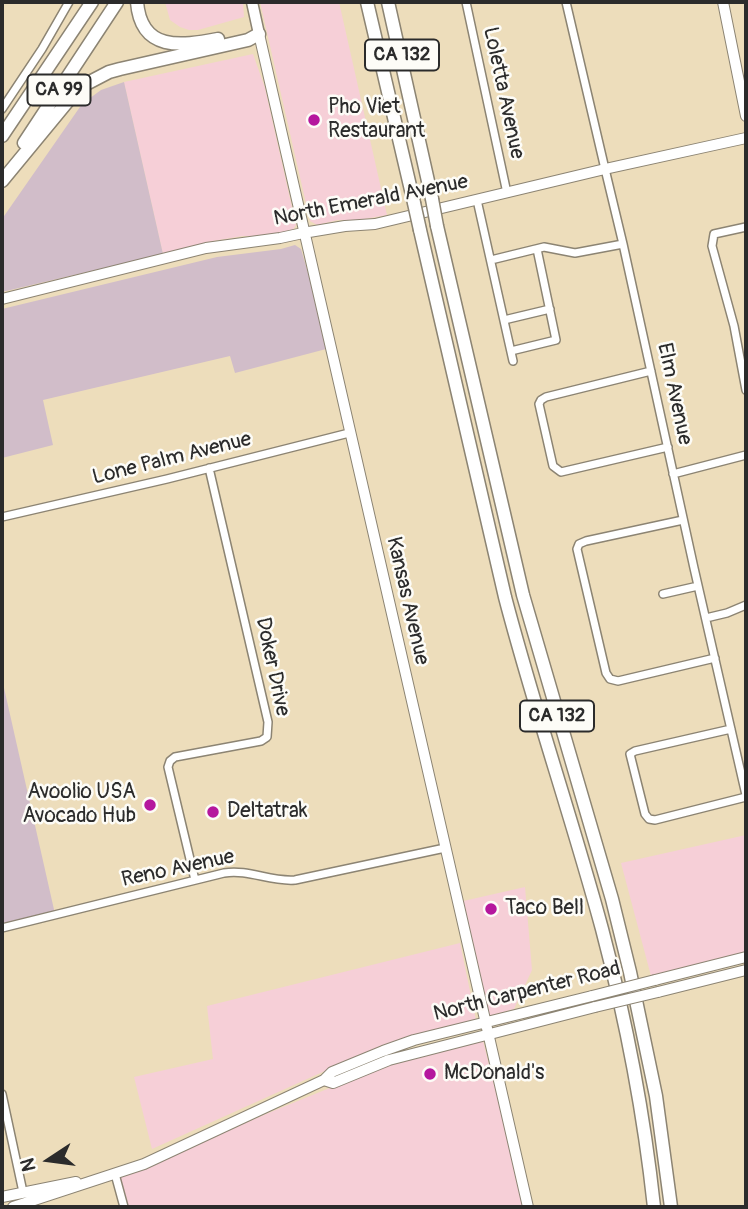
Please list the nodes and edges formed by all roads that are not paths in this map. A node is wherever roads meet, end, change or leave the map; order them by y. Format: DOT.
graph roads {
  1 [pos="69,2"];
  2 [pos="92,2"];
  3 [pos="117,2"];
  4 [pos="138,2"];
  5 [pos="252,2"];
  6 [pos="367,2"];
  7 [pos="390,2"];
  8 [pos="466,2"];
  9 [pos="566,2"];
  10 [pos="723,2"];
  11 [pos="259,34"];
  12 [pos="2,109"];
  13 [pos="746,116"];
  14 [pos="2,135"];
  15 [pos="746,138"];
  16 [pos="604,169"];
  17 [pos="2,180"];
  18 [pos="507,192"];
  19 [pos="477,200"];
  20 [pos="746,227"];
  21 [pos="303,233"];
  22 [pos="624,244"];
  23 [pos="537,249"];
  24 [pos="491,260"];
  25 [pos="2,299"];
  26 [pos="550,309"];
  27 [pos="504,320"];
  28 [pos="511,351"];
  29 [pos="513,361"];
  30 [pos="651,372"];
  31 [pos="746,390"];
  32 [pos="349,433"];
  33 [pos="668,447"];
  34 [pos="746,455"];
  35 [pos="209,468"];
  36 [pos="673,474"];
  37 [pos="2,517"];
  38 [pos="683,520"];
  39 [pos="698,586"];
  40 [pos="663,594"];
  41 [pos="746,605"];
  42 [pos="706,618"];
  43 [pos="715,658"];
  44 [pos="731,729"];
  45 [pos="742,757"];
  46 [pos="746,796"];
  47 [pos="444,848"];
  48 [pos="195,880"];
  49 [pos="2,928"];
  50 [pos="746,957"];
  51 [pos="746,970"];
  52 [pos="484,1023"];
  53 [pos="487,1034"];
  54 [pos="324,1080"];
  55 [pos="2,1094"];
  56 [pos="115,1174"];
  57 [pos="23,1192"];
  58 [pos="2,1198"];
  59 [pos="2,1205"];
  60 [pos="13,1207"];
  61 [pos="124,1207"];
  62 [pos="528,1207"];
  63 [pos="653,1207"];
  64 [pos="671,1207"];
  1 -- 12 [label="street"];
  2 -- 14 [label="highway, CA 99"];
  3 -- 17 [label="highway, CA 99"];
  4 -- 11 [label="highway"];
  5 -- 11 [label="main road, Kansas Avenue"];
  6 -- 63 [label="highway, CA 132, bridge"];
  7 -- 64 [label="highway, CA 132, bridge"];
  8 -- 18 [label="street, Loletta Avenue"];
  9 -- 16 [label="street, Elm Avenue"];
  10 -- 13 [label="main road"];
  11 -- 17 [label="highway"];
  11 -- 21 [label="main road, Kansas Avenue"];
  15 -- 16 [label="main road, North Emerald Avenue"];
  16 -- 18 [label="main road, North Emerald Avenue"];
  16 -- 22 [label="street, Elm Avenue"];
  18 -- 19 [label="main road, North Emerald Avenue"];
  19 -- 21 [label="main road, North Emerald Avenue"];
  19 -- 24 [label="street"];
  20 -- 31 [label="street"];
  21 -- 25 [label="main road, North Emerald Avenue"];
  21 -- 32 [label="main road, Kansas Avenue"];
  22 -- 23 [label="street"];
  22 -- 30 [label="street, Elm Avenue"];
  23 -- 24 [label="street"];
  23 -- 26 [label="street"];
  24 -- 27 [label="street"];
  26 -- 27 [label="street"];
  26 -- 28 [label="street"];
  27 -- 28 [label="street"];
  28 -- 29 [label="street"];
  30 -- 33 [label="street, Elm Avenue"];
  30 -- 33 [label="street"];
  32 -- 35 [label="street, Lone Palm Avenue"];
  32 -- 47 [label="main road, Kansas Avenue"];
  33 -- 36 [label="street, Elm Avenue"];
  34 -- 36 [label="street"];
  35 -- 37 [label="street, Lone Palm Avenue"];
  35 -- 48 [label="street, Doker Drive"];
  36 -- 38 [label="street, Elm Avenue"];
  38 -- 39 [label="street, Elm Avenue"];
  38 -- 43 [label="street"];
  39 -- 40 [label="street"];
  39 -- 42 [label="street, Elm Avenue"];
  41 -- 42 [label="street"];
  42 -- 43 [label="street, Elm Avenue"];
  43 -- 44 [label="street, Elm Avenue"];
  44 -- 45 [label="street, Elm Avenue"];
  44 -- 46 [label="street"];
  45 -- 46 [label="street, Elm Avenue"];
  47 -- 48 [label="street, Reno Avenue"];
  47 -- 52 [label="main road, Kansas Avenue"];
  48 -- 49 [label="street, Reno Avenue"];
  50 -- 52 [label="main road, North Carpenter Road, bridge"];
  51 -- 53 [label="main road, North Carpenter Road, bridge"];
  52 -- 53 [label="main road, Kansas Avenue"];
  52 -- 54 [label="main road, North Carpenter Road"];
  53 -- 54 [label="main road, North Carpenter Road"];
  53 -- 62 [label="main road, Kansas Avenue"];
  54 -- 56 [label="main road, North Carpenter Road"];
  55 -- 57 [label="street"];
  56 -- 57 [label="main road, North Carpenter Road"];
  56 -- 60 [label="main road, North Carpenter Road"];
  56 -- 61 [label="street"];
  57 -- 58 [label="main road, North Carpenter Road"];
  57 -- 59 [label="main road"];
}
